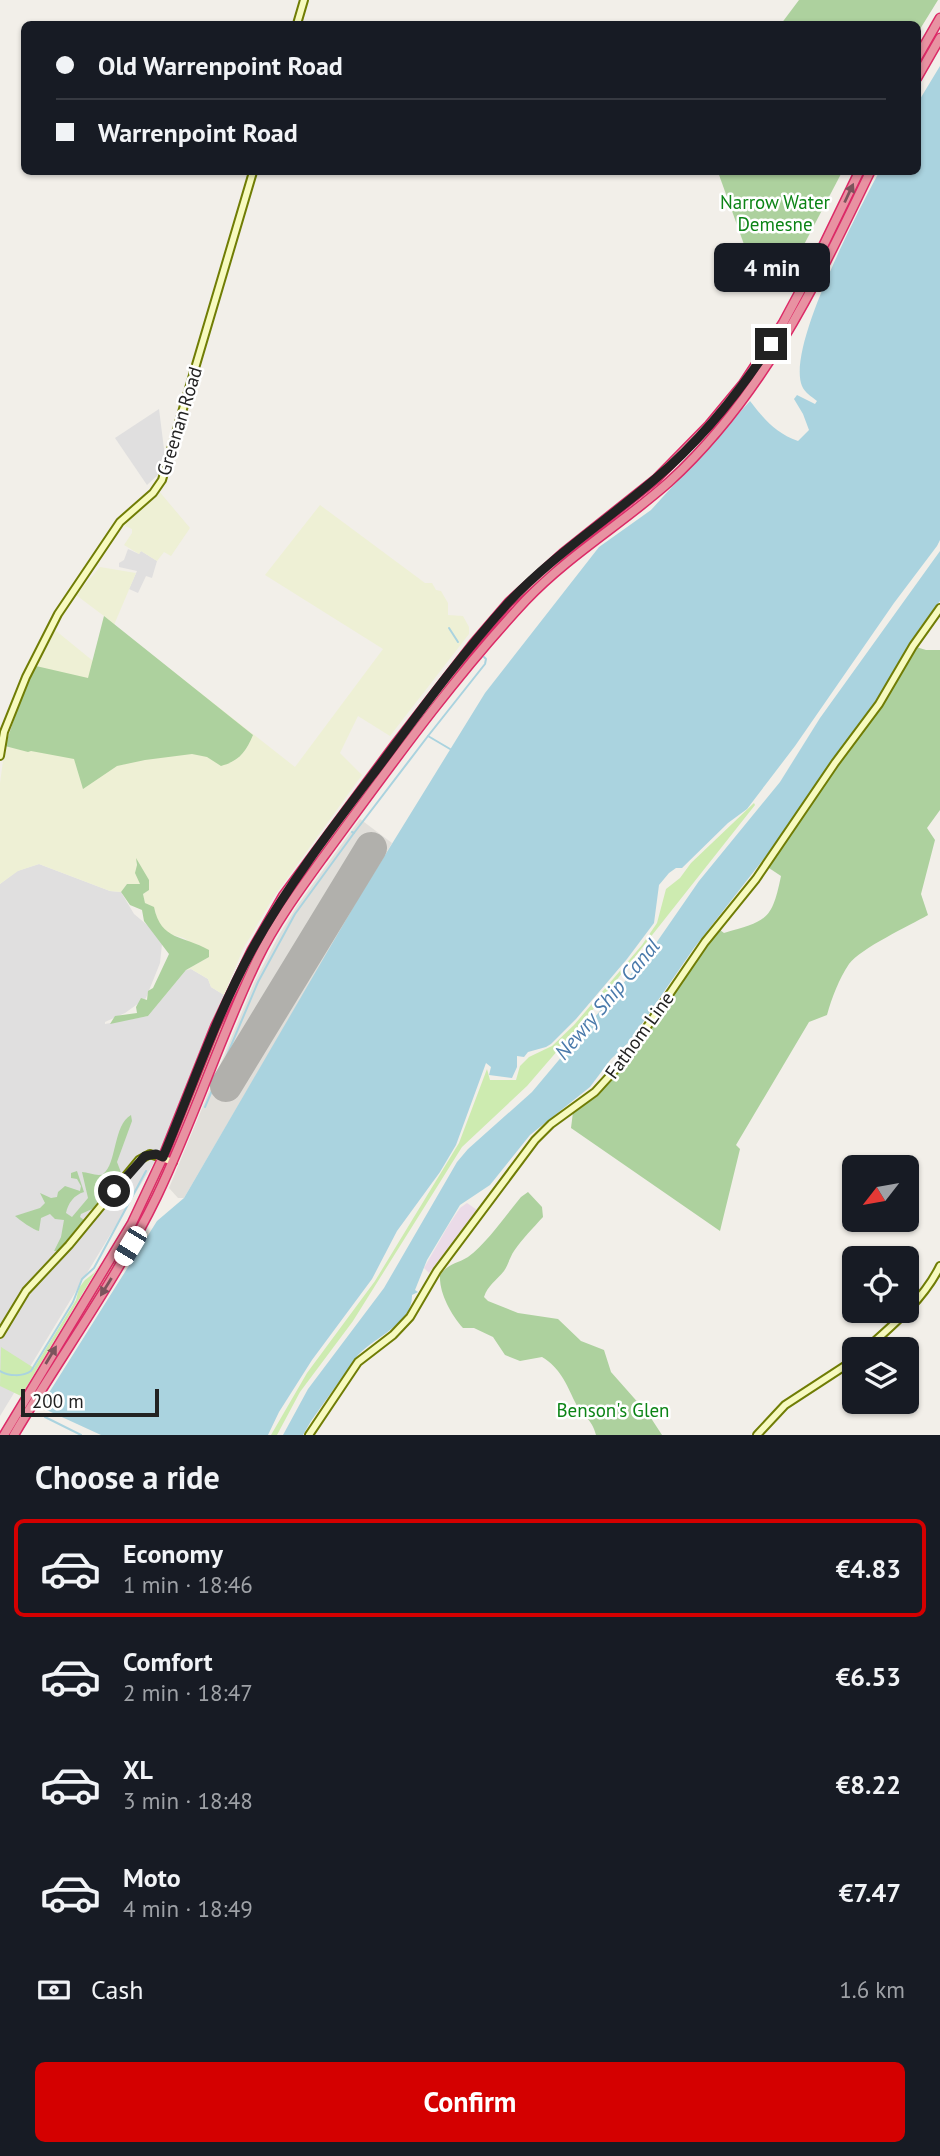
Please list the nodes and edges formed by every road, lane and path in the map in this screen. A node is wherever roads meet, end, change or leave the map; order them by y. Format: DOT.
graph roads {
  1 [pos="304,0"];
  2 [pos="940,18"];
  3 [pos="298,21"];
  4 [pos="940,38"];
  5 [pos="921,51"];
  6 [pos="921,71"];
  7 [pos="252,175"];
  8 [pos="858,175"];
  9 [pos="869,175"];
  10 [pos="940,608"];
  11 [pos="0,757"];
  12 [pos="163,1157"];
  13 [pos="173,1162"];
  14 [pos="940,1266"];
  15 [pos="0,1335"];
  16 [pos="880,1337"];
  17 [pos="842,1368"];
  18 [pos="4,1435"];
  19 [pos="14,1435"];
  20 [pos="309,1435"];
  21 [pos="757,1435"];
  1 -- 3 [label="street"];
  2 -- 5 [label="highway"];
  4 -- 6 [label="highway"];
  7 -- 11 [label="street, Greenan Road"];
  12 -- 8 [label="highway, one-way"];
  9 -- 13 [label="highway"];
  10 -- 20 [label="street, Fathom Line"];
  12 -- 13 [label="street"];
  12 -- 15 [label="street"];
  18 -- 12 [label="highway, one-way"];
  13 -- 19 [label="highway, one-way"];
  14 -- 16 [label="street"];
  17 -- 21 [label="street"];
}
